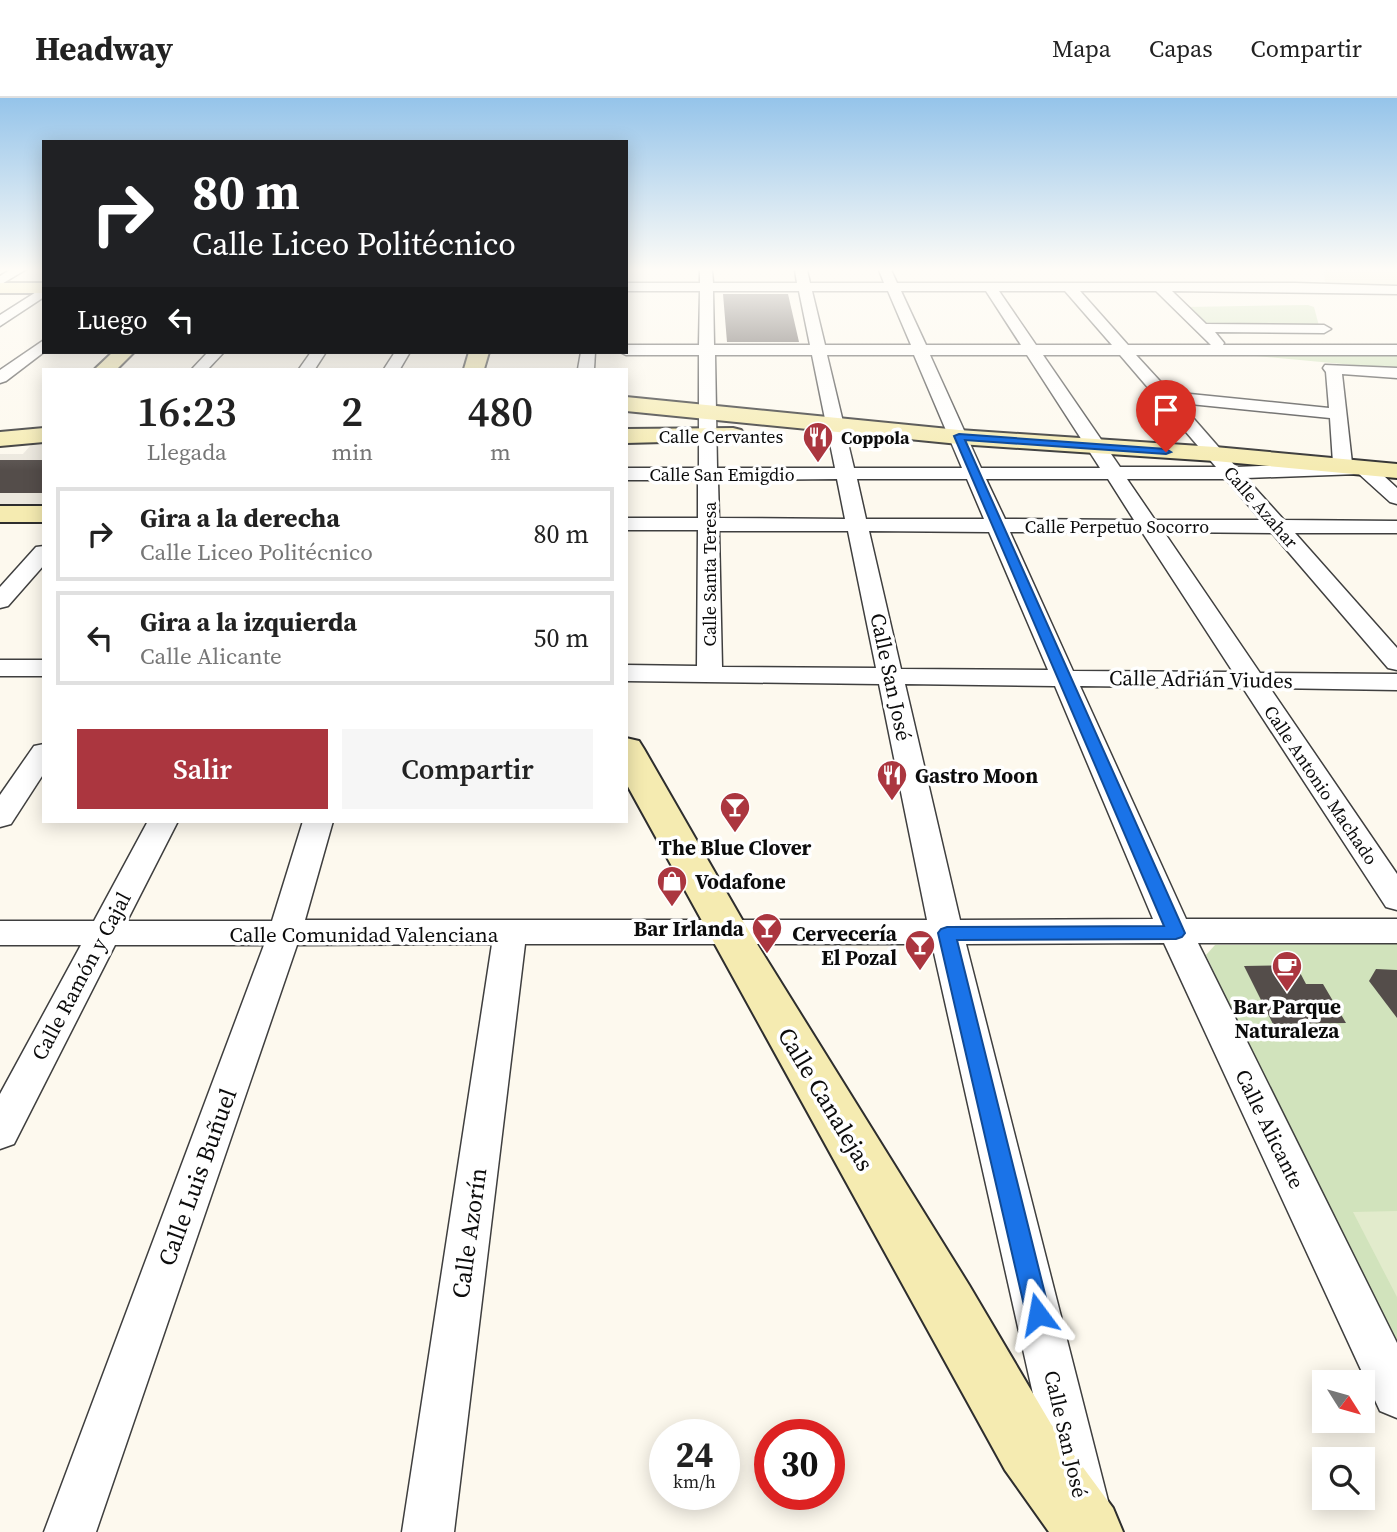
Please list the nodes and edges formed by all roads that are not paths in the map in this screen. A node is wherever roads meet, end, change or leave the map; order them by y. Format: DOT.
graph roads {
  1 [pos="707,337"];
  2 [pos="816,337"];
  3 [pos="916,337"];
  4 [pos="1023,337"];
  5 [pos="1113,337"];
  6 [pos="1212,337"];
  7 [pos="1326,337"];
  8 [pos="41,347"];
  9 [pos="12,349"];
  10 [pos="628,350"];
  11 [pos="707,350"];
  12 [pos="1125,350"];
  13 [pos="1329,350"];
  14 [pos="1397,350"];
  15 [pos="819,351"];
  16 [pos="922,351"];
  17 [pos="1032,351"];
  18 [pos="122,354"];
  19 [pos="214,354"];
  20 [pos="1230,355"];
  21 [pos="106,368"];
  22 [pos="201,368"];
  23 [pos="1334,368"];
  24 [pos="1397,373"];
  25 [pos="0,377"];
  26 [pos="1165,397"];
  27 [pos="628,404"];
  28 [pos="708,411"];
  29 [pos="1338,414"];
  30 [pos="836,429"];
  31 [pos="40,432"];
  32 [pos="628,436"];
  33 [pos="708,436"];
  34 [pos="951,436"];
  35 [pos="0,439"];
  36 [pos="1096,446"];
  37 [pos="1214,454"];
  38 [pos="1354,467"];
  39 [pos="1397,471"];
  40 [pos="1114,473"];
  41 [pos="1231,473"];
  42 [pos="628,474"];
  43 [pos="708,474"];
  44 [pos="846,474"];
  45 [pos="975,474"];
  46 [pos="1397,498"];
  47 [pos="0,514"];
  48 [pos="42,514"];
  49 [pos="628,524"];
  50 [pos="709,525"];
  51 [pos="857,525"];
  52 [pos="998,526"];
  53 [pos="1149,526"];
  54 [pos="1278,527"];
  55 [pos="1397,527"];
  56 [pos="42,554"];
  57 [pos="0,601"];
  58 [pos="1397,663"];
  59 [pos="0,668"];
  60 [pos="42,668"];
  61 [pos="628,673"];
  62 [pos="709,674"];
  63 [pos="890,676"];
  64 [pos="1065,678"];
  65 [pos="1251,680"];
  66 [pos="1397,682"];
  67 [pos="628,753"];
  68 [pos="42,755"];
  69 [pos="0,817"];
  70 [pos="162,823"];
  71 [pos="317,823"];
  72 [pos="1397,899"];
  73 [pos="1397,931"];
  74 [pos="0,933"];
  75 [pos="947,933"];
  76 [pos="1176,933"];
  77 [pos="103,934"];
  78 [pos="284,934"];
  79 [pos="510,934"];
  80 [pos="729,934"];
  81 [pos="0,1132"];
  82 [pos="1397,1394"];
  83 [pos="1028,1447"];
  84 [pos="70,1532"];
  85 [pos="428,1532"];
  86 [pos="1059,1532"];
  87 [pos="1089,1532"];
  1 -- 11 [label="street, Calle Santa Teresa"];
  2 -- 15 [label="street, Calle San José"];
  3 -- 16 [label="street, Calle Alicante"];
  4 -- 17 [label="street, Calle Antonio Machado"];
  5 -- 12 [label="street, Calle Azahar"];
  6 -- 20 [label="street"];
  7 -- 13 [label="street"];
  8 -- 9 [label="street"];
  8 -- 25 [label="street"];
  10 -- 11 [label="street"];
  11 -- 15 [label="street"];
  11 -- 28 [label="street, Calle Santa Teresa"];
  12 -- 17 [label="street"];
  12 -- 20 [label="street"];
  12 -- 26 [label="street, Calle Azahar"];
  13 -- 14 [label="street"];
  13 -- 20 [label="street"];
  15 -- 16 [label="street"];
  15 -- 30 [label="street, Calle San José"];
  16 -- 17 [label="street"];
  16 -- 34 [label="street, Calle Alicante"];
  17 -- 36 [label="street, Calle Antonio Machado"];
  18 -- 21 [label="street"];
  19 -- 22 [label="street"];
  20 -- 23 [label="street"];
  23 -- 24 [label="street"];
  23 -- 29 [label="street"];
  26 -- 29 [label="street"];
  26 -- 37 [label="street, Calle Azahar"];
  27 -- 28 [label="street"];
  28 -- 30 [label="street"];
  28 -- 33 [label="street, Calle Santa Teresa"];
  29 -- 38 [label="street"];
  30 -- 33 [label="street, Calle Cervantes"];
  30 -- 34 [label="street, Calle Cervantes"];
  30 -- 44 [label="street, Calle San José"];
  31 -- 35 [label="street"];
  32 -- 33 [label="street, Calle Cervantes"];
  33 -- 43 [label="street, Calle Santa Teresa"];
  34 -- 36 [label="street, Calle Cervantes"];
  34 -- 45 [label="street, Calle Alicante"];
  36 -- 37 [label="street, Calle Cervantes"];
  36 -- 40 [label="street, Calle Antonio Machado"];
  37 -- 38 [label="street, Calle Cervantes"];
  37 -- 41 [label="street, Calle Azahar"];
  38 -- 39 [label="street, Calle Cervantes"];
  38 -- 41 [label="street, Calle San Emigdio"];
  38 -- 46 [label="street"];
  40 -- 41 [label="street, Calle San Emigdio"];
  40 -- 45 [label="street, Calle San Emigdio"];
  40 -- 53 [label="street, Calle Antonio Machado"];
  41 -- 54 [label="street, Calle Azahar"];
  42 -- 43 [label="street, Calle San Emigdio"];
  43 -- 44 [label="street, Calle San Emigdio"];
  43 -- 50 [label="street, Calle Santa Teresa"];
  44 -- 45 [label="street, Calle San Emigdio"];
  44 -- 51 [label="street, Calle San José"];
  45 -- 52 [label="street, Calle Alicante"];
  47 -- 48 [label="street"];
  49 -- 50 [label="street, Calle Perpetuo Socorro"];
  50 -- 51 [label="street, Calle Perpetuo Socorro"];
  50 -- 62 [label="street, Calle Santa Teresa"];
  51 -- 52 [label="street, Calle Perpetuo Socorro"];
  51 -- 63 [label="street, Calle San José"];
  52 -- 53 [label="street, Calle Perpetuo Socorro"];
  52 -- 64 [label="street, Calle Alicante"];
  53 -- 54 [label="street, Calle Perpetuo Socorro"];
  53 -- 65 [label="street, Calle Antonio Machado"];
  54 -- 55 [label="street, Calle Perpetuo Socorro"];
  54 -- 58 [label="street, Calle Azahar"];
  56 -- 57 [label="street"];
  59 -- 60 [label="street"];
  61 -- 62 [label="street, Calle Adrián Viudes"];
  62 -- 63 [label="street, Calle Adrián Viudes"];
  63 -- 64 [label="street, Calle Adrián Viudes"];
  63 -- 75 [label="street, Calle San José"];
  64 -- 65 [label="street, Calle Adrián Viudes"];
  64 -- 76 [label="street, Calle Alicante"];
  65 -- 66 [label="street, Calle Adrián Viudes"];
  65 -- 72 [label="street, Calle Antonio Machado"];
  67 -- 80 [label="street, Calle Canalejas"];
  68 -- 69 [label="street"];
  70 -- 77 [label="street, Calle Ramón y Cajal"];
  71 -- 78 [label="street, Calle Luis Buñuel"];
  73 -- 76 [label="street, Calle Comunidad Valenciana"];
  74 -- 77 [label="street, Calle Comunidad Valenciana"];
  75 -- 76 [label="street, Calle Comunidad Valenciana"];
  75 -- 80 [label="street, Calle Comunidad Valenciana"];
  75 -- 87 [label="street, Calle San José"];
  76 -- 82 [label="street, Calle Alicante"];
  77 -- 78 [label="street, Calle Comunidad Valenciana"];
  77 -- 81 [label="street, Calle Ramón y Cajal"];
  78 -- 79 [label="street, Calle Comunidad Valenciana"];
  78 -- 84 [label="street, Calle Luis Buñuel"];
  79 -- 80 [label="street, Calle Comunidad Valenciana"];
  79 -- 85 [label="street, Calle Azorín"];
  80 -- 83 [label="street, Calle Canalejas"];
  83 -- 86 [label="street, Calle Canalejas"];
  83 -- 87 [label="street, Calle Canalejas"];
}
